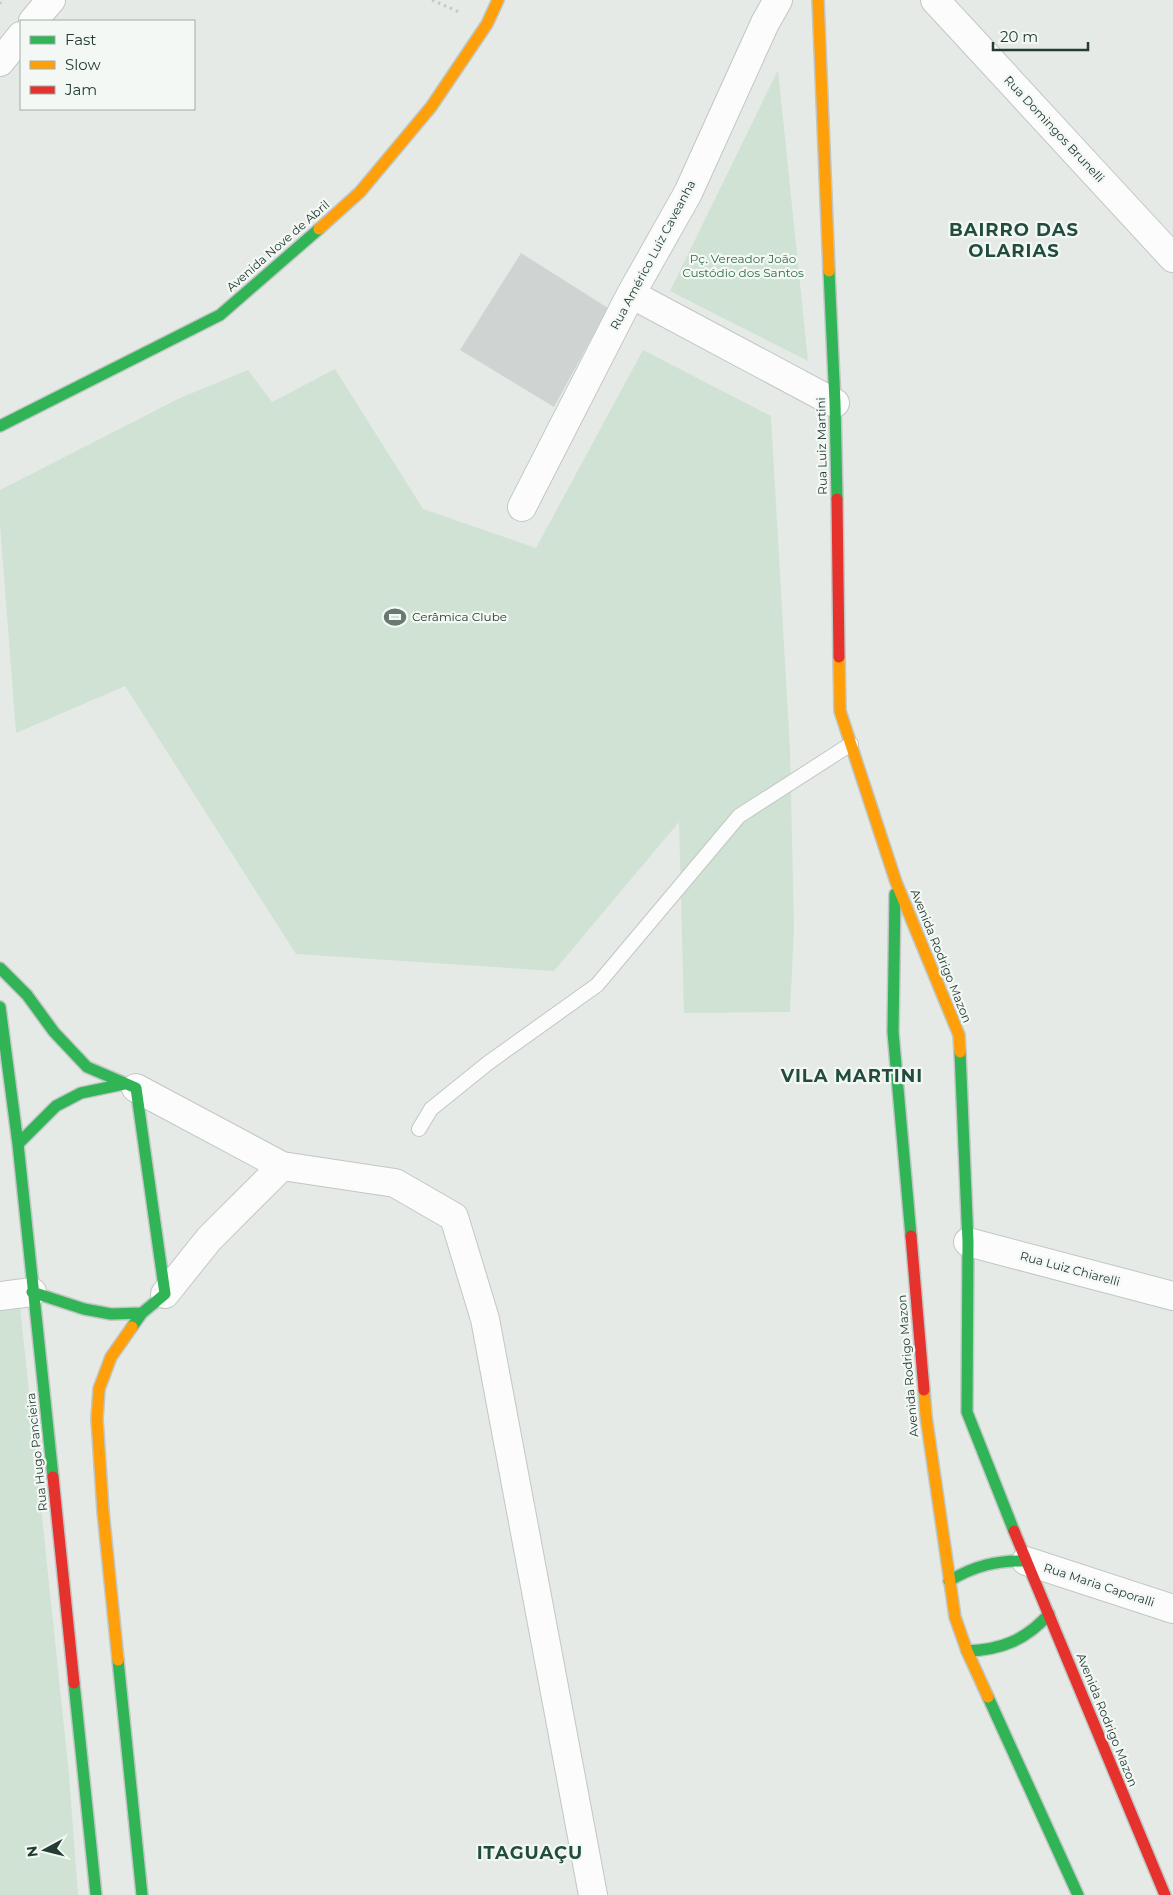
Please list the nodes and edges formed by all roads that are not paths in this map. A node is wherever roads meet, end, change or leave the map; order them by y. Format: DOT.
graph roads {
  1 [pos="51,0"];
  2 [pos="498,0"];
  3 [pos="778,0"];
  4 [pos="818,0"];
  5 [pos="935,0"];
  6 [pos="34,20"];
  7 [pos="20,37"];
  8 [pos="0,62"];
  9 [pos="1173,258"];
  10 [pos="631,294"];
  11 [pos="835,403"];
  12 [pos="0,426"];
  13 [pos="522,507"];
  14 [pos="851,744"];
  15 [pos="896,882"];
  16 [pos="0,968"];
  17 [pos="0,1007"];
  18 [pos="130,1086"];
  19 [pos="419,1129"];
  20 [pos="18,1144"];
  21 [pos="282,1166"];
  22 [pos="968,1242"];
  23 [pos="32,1292"];
  24 [pos="164,1294"];
  25 [pos="0,1296"];
  26 [pos="1173,1296"];
  27 [pos="142,1313"];
  28 [pos="1026,1561"];
  29 [pos="949,1581"];
  30 [pos="1173,1609"];
  31 [pos="1049,1614"];
  32 [pos="967,1651"];
  33 [pos="96,1895"];
  34 [pos="142,1895"];
  35 [pos="593,1895"];
  36 [pos="1078,1895"];
  37 [pos="1165,1895"];
  1 -- 6 [label="street"];
  2 -- 12 [label="street, Avenida Nove de Abril"];
  3 -- 10 [label="street, Rua Américo Luiz Caveanha"];
  4 -- 11 [label="street, Rua Luiz Martini"];
  5 -- 9 [label="street, Rua Domingos Brunelli"];
  7 -- 8 [label="street"];
  10 -- 11 [label="street"];
  10 -- 13 [label="street, Rua Américo Luiz Caveanha"];
  11 -- 14 [label="street, Rua Luiz Martini"];
  14 -- 15 [label="street, Rua Luiz Martini"];
  14 -- 19 [label="lane"];
  15 -- 22 [label="street, Avenida Rodrigo Mazon"];
  15 -- 29 [label="street, Avenida Rodrigo Mazon"];
  16 -- 18 [label="street"];
  17 -- 20 [label="street, Rua Hugo Pancieira"];
  18 -- 20 [label="street"];
  18 -- 21 [label="street"];
  18 -- 24 [label="street"];
  20 -- 23 [label="street, Rua Hugo Pancieira"];
  21 -- 24 [label="street"];
  21 -- 35 [label="street"];
  22 -- 26 [label="street, Rua Luiz Chiarelli"];
  22 -- 28 [label="street, Avenida Rodrigo Mazon"];
  23 -- 25 [label="street"];
  23 -- 27 [label="street"];
  23 -- 33 [label="street, Rua Hugo Pancieira"];
  24 -- 27 [label="street"];
  27 -- 34 [label="street"];
  28 -- 29 [label="street"];
  28 -- 30 [label="street, Rua Maria Caporalli"];
  28 -- 31 [label="street, Avenida Rodrigo Mazon"];
  29 -- 32 [label="street, Avenida Rodrigo Mazon"];
  31 -- 32 [label="street"];
  31 -- 37 [label="street, Avenida Rodrigo Mazon"];
  32 -- 36 [label="street, Avenida Rodrigo Mazon"];
}
